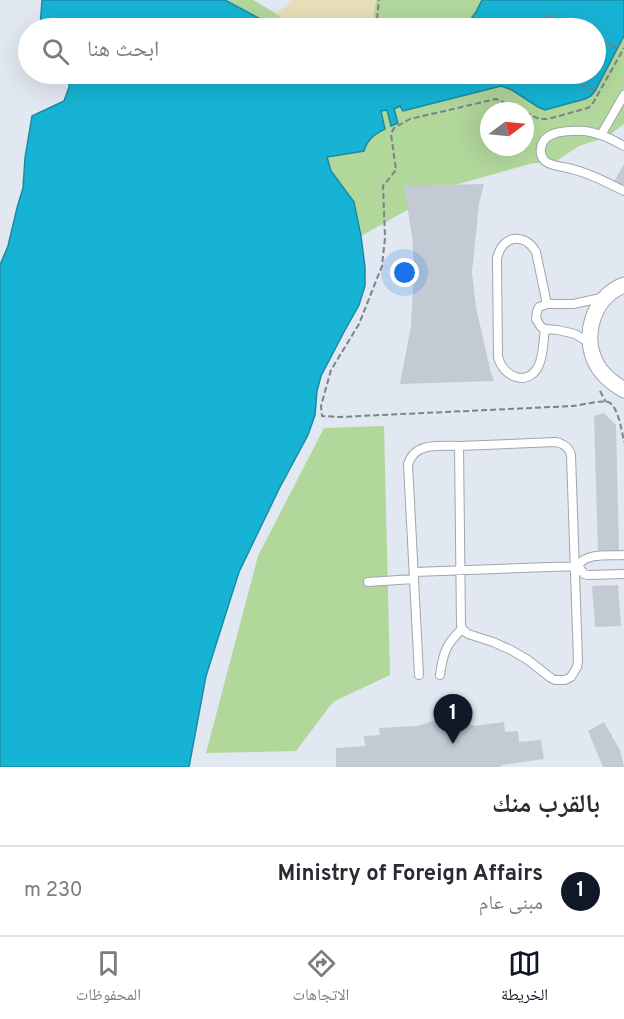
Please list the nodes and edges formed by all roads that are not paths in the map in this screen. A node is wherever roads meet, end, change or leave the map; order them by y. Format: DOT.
graph roads {
  1 [pos="623,100"];
  2 [pos="601,135"];
  3 [pos="624,146"];
  4 [pos="624,191"];
  5 [pos="624,285"];
  6 [pos="606,297"];
  7 [pos="547,304"];
  8 [pos="544,328"];
  9 [pos="590,343"];
  10 [pos="619,387"];
  11 [pos="624,399"];
  12 [pos="459,446"];
  13 [pos="624,555"];
  14 [pos="576,566"];
  15 [pos="460,570"];
  16 [pos="624,574"];
  17 [pos="414,576"];
  18 [pos="368,582"];
  19 [pos="462,629"];
  20 [pos="419,675"];
  21 [pos="440,675"];
  1 -- 2 [label="lane"];
  2 -- 3 [label="lane"];
  2 -- 4 [label="lane"];
  5 -- 6 [label="street"];
  6 -- 7 [label="lane"];
  6 -- 9 [label="street"];
  7 -- 8 [label="lane"];
  7 -- 8 [label="lane"];
  8 -- 9 [label="lane"];
  9 -- 10 [label="street"];
  10 -- 11 [label="street"];
  12 -- 14 [label="lane"];
  12 -- 15 [label="lane"];
  12 -- 17 [label="lane"];
  13 -- 14 [label="lane"];
  14 -- 15 [label="lane"];
  14 -- 16 [label="lane"];
  14 -- 19 [label="lane"];
  15 -- 17 [label="lane"];
  15 -- 19 [label="lane"];
  17 -- 18 [label="lane"];
  17 -- 20 [label="lane"];
  19 -- 21 [label="lane"];
}
